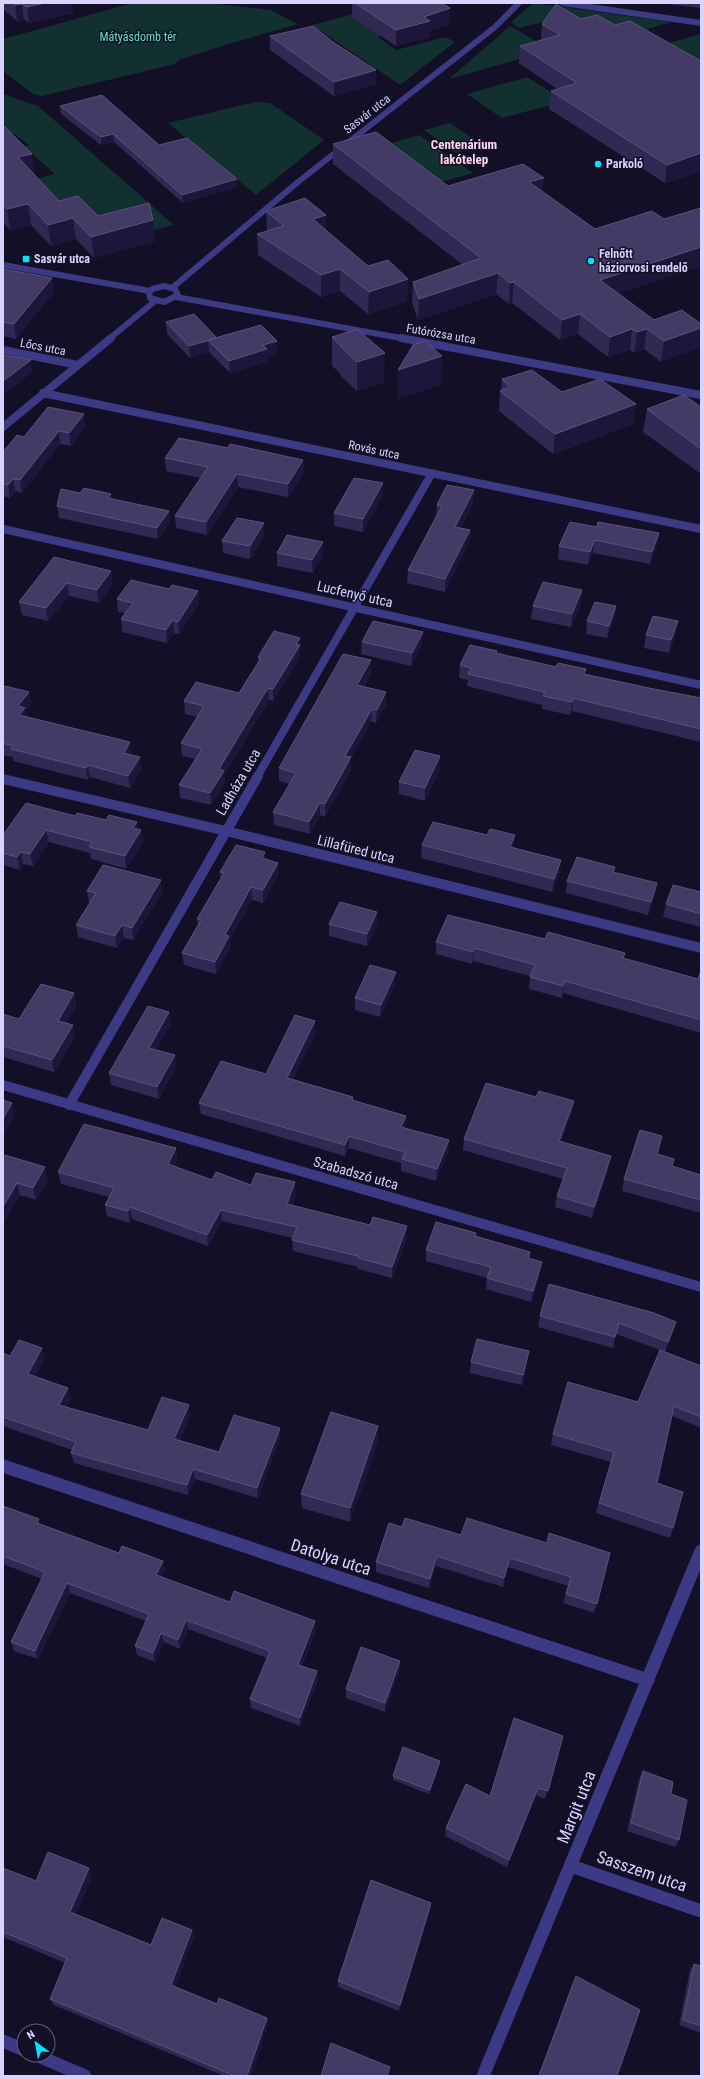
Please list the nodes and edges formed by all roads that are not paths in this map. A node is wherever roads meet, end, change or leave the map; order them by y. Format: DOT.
graph roads {
  1 [pos="519,3"];
  2 [pos="563,3"];
  3 [pos="701,23"];
  4 [pos="3,265"];
  5 [pos="172,288"];
  6 [pos="150,291"];
  7 [pos="176,297"];
  8 [pos="155,300"];
  9 [pos="3,350"];
  10 [pos="78,364"];
  11 [pos="43,393"];
  12 [pos="701,395"];
  13 [pos="3,427"];
  14 [pos="432,474"];
  15 [pos="3,529"];
  16 [pos="701,529"];
  17 [pos="355,608"];
  18 [pos="701,685"];
  19 [pos="3,779"];
  20 [pos="226,831"];
  21 [pos="701,948"];
  22 [pos="3,1085"];
  23 [pos="69,1105"];
  24 [pos="701,1287"];
  25 [pos="3,1466"];
  26 [pos="701,1551"];
  27 [pos="648,1680"];
  28 [pos="571,1866"];
  29 [pos="701,1911"];
  30 [pos="3,2041"];
  31 [pos="16,2047"];
  32 [pos="55,2063"];
  33 [pos="85,2076"];
  34 [pos="483,2076"];
  1 -- 5 [label="street, Sasvár utca"];
  2 -- 3 [label="street"];
  4 -- 6 [label="street"];
  5 -- 6 [label="street"];
  5 -- 7 [label="street"];
  6 -- 8 [label="street"];
  7 -- 8 [label="street, Futórózsa utca"];
  7 -- 12 [label="street, Futórózsa utca"];
  8 -- 10 [label="street"];
  9 -- 10 [label="street, Lőcs utca"];
  10 -- 11 [label="street"];
  11 -- 13 [label="street"];
  11 -- 14 [label="street, Rovás utca"];
  14 -- 16 [label="street, Rovás utca"];
  14 -- 17 [label="street, Ladháza utca"];
  15 -- 17 [label="street, Lucfenyő utca"];
  17 -- 18 [label="street, Lucfenyő utca"];
  17 -- 20 [label="street, Ladháza utca"];
  19 -- 20 [label="street, Lillafüred utca"];
  20 -- 21 [label="street, Lillafüred utca"];
  20 -- 23 [label="street, Ladháza utca"];
  22 -- 23 [label="street, Szabadszó utca"];
  23 -- 24 [label="street, Szabadszó utca"];
  25 -- 27 [label="street, Datolya utca"];
  26 -- 27 [label="street, Margit utca"];
  27 -- 28 [label="street, Margit utca"];
  28 -- 29 [label="street, Sasszem utca"];
  28 -- 34 [label="street, Margit utca"];
  30 -- 31 [label="street"];
  32 -- 33 [label="street"];
}
